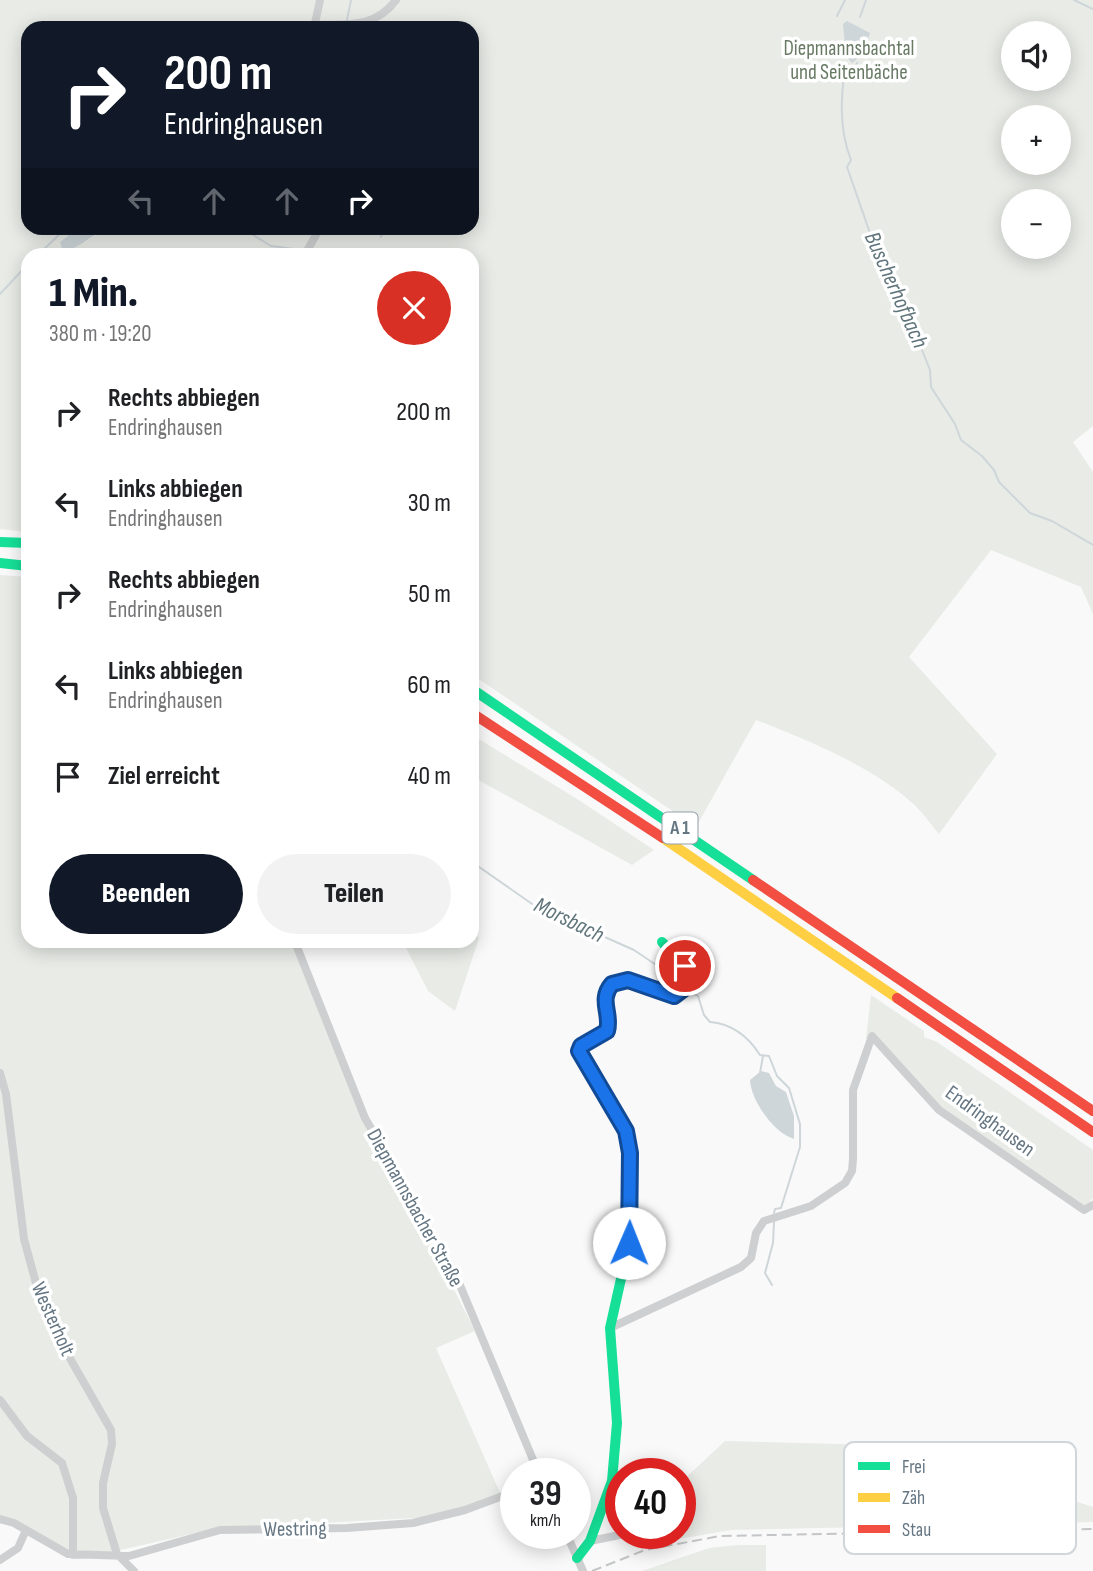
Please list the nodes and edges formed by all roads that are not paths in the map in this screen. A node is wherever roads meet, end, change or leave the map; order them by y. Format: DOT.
graph roads {
  1 [pos="320,0"];
  2 [pos="396,0"];
  3 [pos="316,21"];
  4 [pos="363,21"];
  5 [pos="0,542"];
  6 [pos="21,543"];
  7 [pos="0,563"];
  8 [pos="21,565"];
  9 [pos="479,694"];
  10 [pos="479,717"];
  11 [pos="662,942"];
  12 [pos="297,948"];
  13 [pos="0,1073"];
  14 [pos="1068,1093"];
  15 [pos="1093,1104"];
  16 [pos="1093,1111"];
  17 [pos="1066,1114"];
  18 [pos="1093,1132"];
  19 [pos="1093,1141"];
  20 [pos="1093,1205"];
  21 [pos="610,1328"];
  22 [pos="0,1400"];
  23 [pos="532,1458"];
  24 [pos="500,1497"];
  25 [pos="0,1519"];
  26 [pos="26,1530"];
  27 [pos="591,1539"];
  28 [pos="117,1554"];
  29 [pos="72,1555"];
  30 [pos="0,1560"];
  31 [pos="134,1571"];
  1 -- 3 [label="street"];
  2 -- 4 [label="street"];
  5 -- 6 [label="main road"];
  7 -- 8 [label="main road"];
  9 -- 14 [label="main road, A 1"];
  10 -- 17 [label="main road, A 1"];
  11 -- 21 [label="main road"];
  12 -- 23 [label="street, Diepmannsbacher Straße"];
  13 -- 28 [label="street, Westerholt"];
  14 -- 15 [label="main road"];
  14 -- 16 [label="main road, A 1"];
  17 -- 18 [label="main road, A 1"];
  17 -- 19 [label="main road"];
  20 -- 21 [label="street, Endringhausen"];
  21 -- 27 [label="main road"];
  22 -- 29 [label="street"];
  24 -- 28 [label="street, Westring"];
  25 -- 26 [label="street"];
  26 -- 29 [label="street"];
  26 -- 30 [label="street"];
  28 -- 29 [label="street, Westring"];
  28 -- 31 [label="street"];
}
